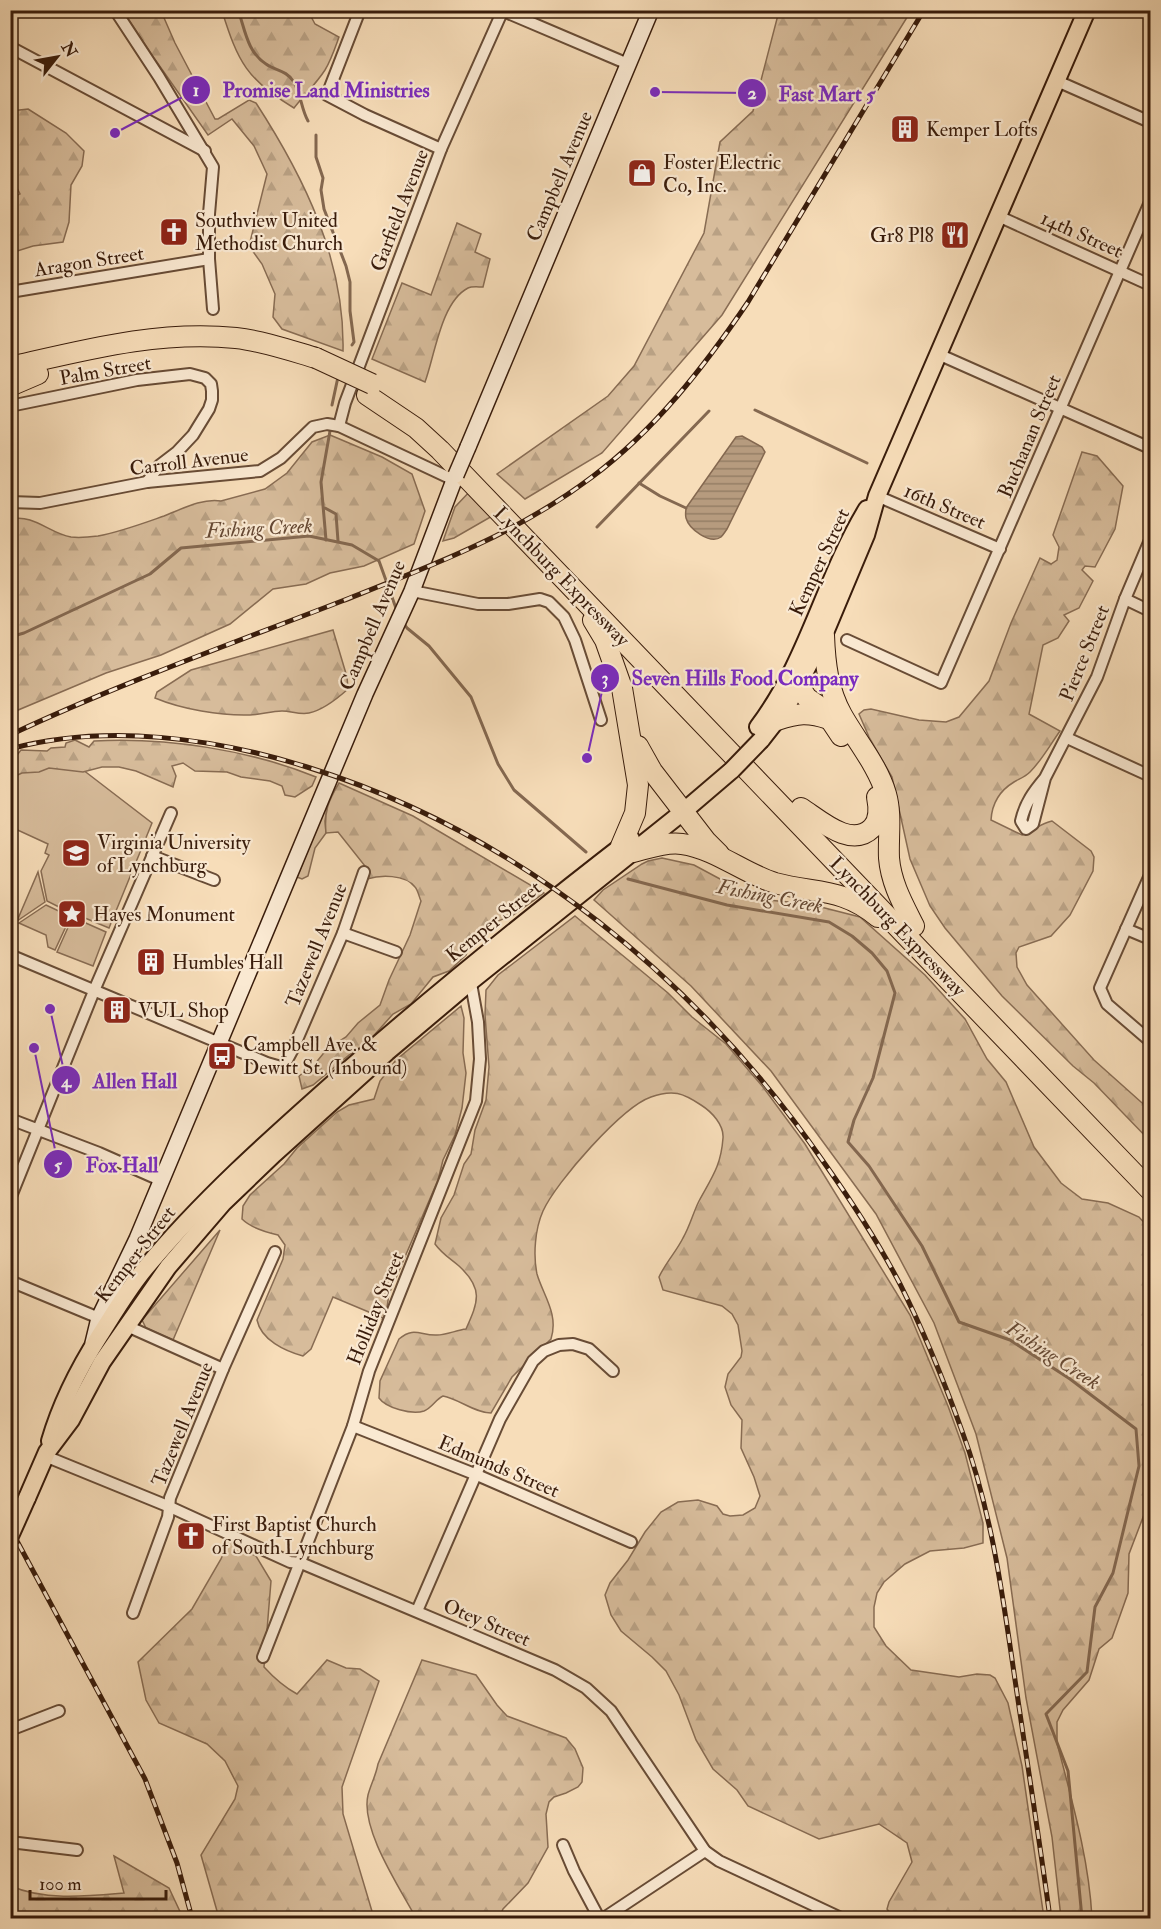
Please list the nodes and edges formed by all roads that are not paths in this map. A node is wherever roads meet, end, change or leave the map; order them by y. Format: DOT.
graph roads {
  1 [pos="115,10"];
  2 [pos="360,10"];
  3 [pos="651,10"];
  4 [pos="1088,10"];
  5 [pos="502,11"];
  6 [pos="10,47"];
  7 [pos="628,64"];
  8 [pos="1057,81"];
  9 [pos="1150,122"];
  10 [pos="441,149"];
  11 [pos="205,152"];
  12 [pos="1150,202"];
  13 [pos="998,216"];
  14 [pos="209,259"];
  15 [pos="1120,271"];
  16 [pos="1150,285"];
  17 [pos="10,292"];
  18 [pos="213,309"];
  19 [pos="938,354"];
  20 [pos="314,363"];
  21 [pos="10,367"];
  22 [pos="38,374"];
  23 [pos="10,380"];
  24 [pos="10,386"];
  25 [pos="369,389"];
  26 [pos="10,406"];
  27 [pos="1060,409"];
  28 [pos="339,426"];
  29 [pos="1150,448"];
  30 [pos="455,477"];
  31 [pos="147,482"];
  32 [pos="877,496"];
  33 [pos="10,502"];
  34 [pos="1150,540"];
  35 [pos="1000,549"];
  36 [pos="568,582"];
  37 [pos="409,596"];
  38 [pos="1125,600"];
  39 [pos="1150,611"];
  40 [pos="824,635"];
  41 [pos="847,640"];
  42 [pos="793,683"];
  43 [pos="836,716"];
  44 [pos="601,720"];
  45 [pos="777,720"];
  46 [pos="630,727"];
  47 [pos="757,736"];
  48 [pos="1066,738"];
  49 [pos="1150,776"];
  50 [pos="1045,778"];
  51 [pos="681,807"];
  52 [pos="801,808"];
  53 [pos="171,813"];
  54 [pos="627,849"];
  55 [pos="152,856"];
  56 [pos="724,859"];
  57 [pos="364,872"];
  58 [pos="1150,875"];
  59 [pos="214,880"];
  60 [pos="914,926"];
  61 [pos="1126,929"];
  62 [pos="343,933"];
  63 [pos="1150,939"];
  64 [pos="396,952"];
  65 [pos="10,955"];
  66 [pos="934,964"];
  67 [pos="469,974"];
  68 [pos="94,990"];
  69 [pos="1150,1041"];
  70 [pos="220,1043"];
  71 [pos="10,1119"];
  72 [pos="38,1130"];
  73 [pos="1150,1173"];
  74 [pos="160,1180"];
  75 [pos="1150,1190"];
  76 [pos="10,1199"];
  77 [pos="275,1252"];
  78 [pos="129,1255"];
  79 [pos="142,1272"];
  80 [pos="10,1281"];
  81 [pos="156,1285"];
  82 [pos="99,1318"];
  83 [pos="127,1326"];
  84 [pos="91,1350"];
  85 [pos="223,1369"];
  86 [pos="613,1371"];
  87 [pos="352,1426"];
  88 [pos="46,1454"];
  89 [pos="477,1475"];
  90 [pos="170,1507"];
  91 [pos="10,1536"];
  92 [pos="631,1542"];
  93 [pos="301,1563"];
  94 [pos="417,1611"];
  95 [pos="133,1613"];
  96 [pos="263,1657"];
  97 [pos="59,1711"];
  98 [pos="10,1730"];
  99 [pos="10,1842"];
  100 [pos="563,1845"];
  101 [pos="76,1850"];
  102 [pos="705,1851"];
  103 [pos="601,1918"];
  104 [pos="841,1918"];
  1 -- 11 [label="street"];
  2 -- 10 [label="street"];
  3 -- 7 [label="main road, Campbell Avenue"];
  4 -- 8 [label="main road, Kemper Street"];
  5 -- 7 [label="street"];
  5 -- 10 [label="street, Garfield Avenue"];
  6 -- 11 [label="street"];
  7 -- 30 [label="main road, Campbell Avenue, bridge"];
  8 -- 9 [label="street"];
  8 -- 13 [label="main road, Kemper Street"];
  10 -- 28 [label="street, Garfield Avenue"];
  11 -- 14 [label="street"];
  12 -- 15 [label="street, Buchanan Street"];
  13 -- 15 [label="street, 14th Street"];
  13 -- 19 [label="main road, Kemper Street"];
  14 -- 17 [label="street, Aragon Street"];
  14 -- 18 [label="street"];
  15 -- 16 [label="street, 14th Street"];
  15 -- 27 [label="street, Buchanan Street"];
  19 -- 27 [label="street"];
  19 -- 32 [label="main road, Kemper Street"];
  20 -- 21 [label="highway, Lynchburg Expressway"];
  20 -- 22 [label="highway, Lynchburg Expressway"];
  20 -- 25 [label="highway, Lynchburg Expressway"];
  22 -- 23 [label="highway, Lynchburg Expressway"];
  22 -- 24 [label="highway"];
  25 -- 36 [label="highway, Lynchburg Expressway"];
  25 -- 52 [label="highway, Lynchburg Expressway"];
  26 -- 31 [label="street, Palm Street"];
  27 -- 29 [label="street"];
  27 -- 35 [label="street, Buchanan Street"];
  28 -- 30 [label="street"];
  28 -- 31 [label="street, Carroll Avenue"];
  30 -- 37 [label="main road, Campbell Avenue"];
  31 -- 33 [label="street, Carroll Avenue"];
  32 -- 35 [label="street, 16th Street"];
  32 -- 40 [label="main road, Kemper Street"];
  32 -- 42 [label="main road, Kemper Street"];
  34 -- 38 [label="street, Pierce Street"];
  35 -- 41 [label="street, Buchanan Street"];
  36 -- 46 [label="highway"];
  36 -- 66 [label="highway, Lynchburg Expressway"];
  37 -- 44 [label="street"];
  37 -- 70 [label="main road, Campbell Avenue"];
  38 -- 39 [label="street"];
  38 -- 48 [label="street, Pierce Street"];
  40 -- 42 [label="main road, Kemper Street"];
  40 -- 43 [label="highway"];
  42 -- 43 [label="highway"];
  42 -- 45 [label="main road, Kemper Street"];
  42 -- 47 [label="main road, Kemper Street"];
  43 -- 45 [label="highway"];
  43 -- 52 [label="highway"];
  43 -- 60 [label="highway"];
  45 -- 47 [label="main road, Kemper Street"];
  46 -- 51 [label="highway"];
  46 -- 54 [label="highway"];
  47 -- 51 [label="main road, Kemper Street"];
  48 -- 49 [label="street"];
  48 -- 50 [label="street, Pierce Street"];
  51 -- 54 [label="main road, Kemper Street"];
  51 -- 56 [label="highway"];
  52 -- 60 [label="highway, Lynchburg Expressway"];
  53 -- 55 [label="street"];
  54 -- 56 [label="highway"];
  54 -- 67 [label="main road, Kemper Street"];
  55 -- 59 [label="street"];
  55 -- 68 [label="street"];
  56 -- 66 [label="highway"];
  57 -- 62 [label="street, Tazewell Avenue"];
  58 -- 61 [label="street"];
  60 -- 73 [label="highway, Lynchburg Expressway"];
  61 -- 63 [label="street"];
  61 -- 69 [label="street"];
  62 -- 64 [label="street"];
  62 -- 70 [label="street, Tazewell Avenue"];
  65 -- 68 [label="street"];
  66 -- 75 [label="highway, Lynchburg Expressway"];
  67 -- 79 [label="main road, Kemper Street"];
  67 -- 81 [label="main road, Kemper Street"];
  67 -- 87 [label="street, Holliday Street"];
  68 -- 70 [label="street"];
  68 -- 72 [label="street"];
  70 -- 74 [label="main road, Campbell Avenue"];
  71 -- 72 [label="street"];
  72 -- 74 [label="street"];
  72 -- 76 [label="street"];
  74 -- 78 [label="main road, Campbell Avenue"];
  77 -- 85 [label="street, Tazewell Avenue"];
  78 -- 79 [label="main road"];
  78 -- 82 [label="main road, Campbell Avenue"];
  79 -- 81 [label="main road"];
  79 -- 84 [label="main road, Kemper Street"];
  80 -- 82 [label="street"];
  81 -- 83 [label="main road, Campbell Avenue"];
  82 -- 84 [label="main road, Campbell Avenue"];
  83 -- 85 [label="street"];
  83 -- 88 [label="main road, Campbell Avenue"];
  84 -- 88 [label="main road, Campbell Avenue"];
  85 -- 90 [label="street, Tazewell Avenue"];
  86 -- 89 [label="street"];
  87 -- 89 [label="street, Edmunds Street"];
  87 -- 93 [label="street, Holliday Street"];
  88 -- 90 [label="street, Otey Street"];
  88 -- 91 [label="main road, Campbell Avenue, bridge"];
  89 -- 92 [label="street, Edmunds Street"];
  89 -- 94 [label="street"];
  90 -- 93 [label="street, Otey Street"];
  90 -- 95 [label="street, Tazewell Avenue"];
  93 -- 94 [label="street, Otey Street"];
  93 -- 96 [label="street, Holliday Street"];
  94 -- 102 [label="street, Otey Street"];
  97 -- 98 [label="street"];
  99 -- 101 [label="street"];
  100 -- 103 [label="street"];
  102 -- 103 [label="street"];
  102 -- 104 [label="street, Otey Street"];
}
